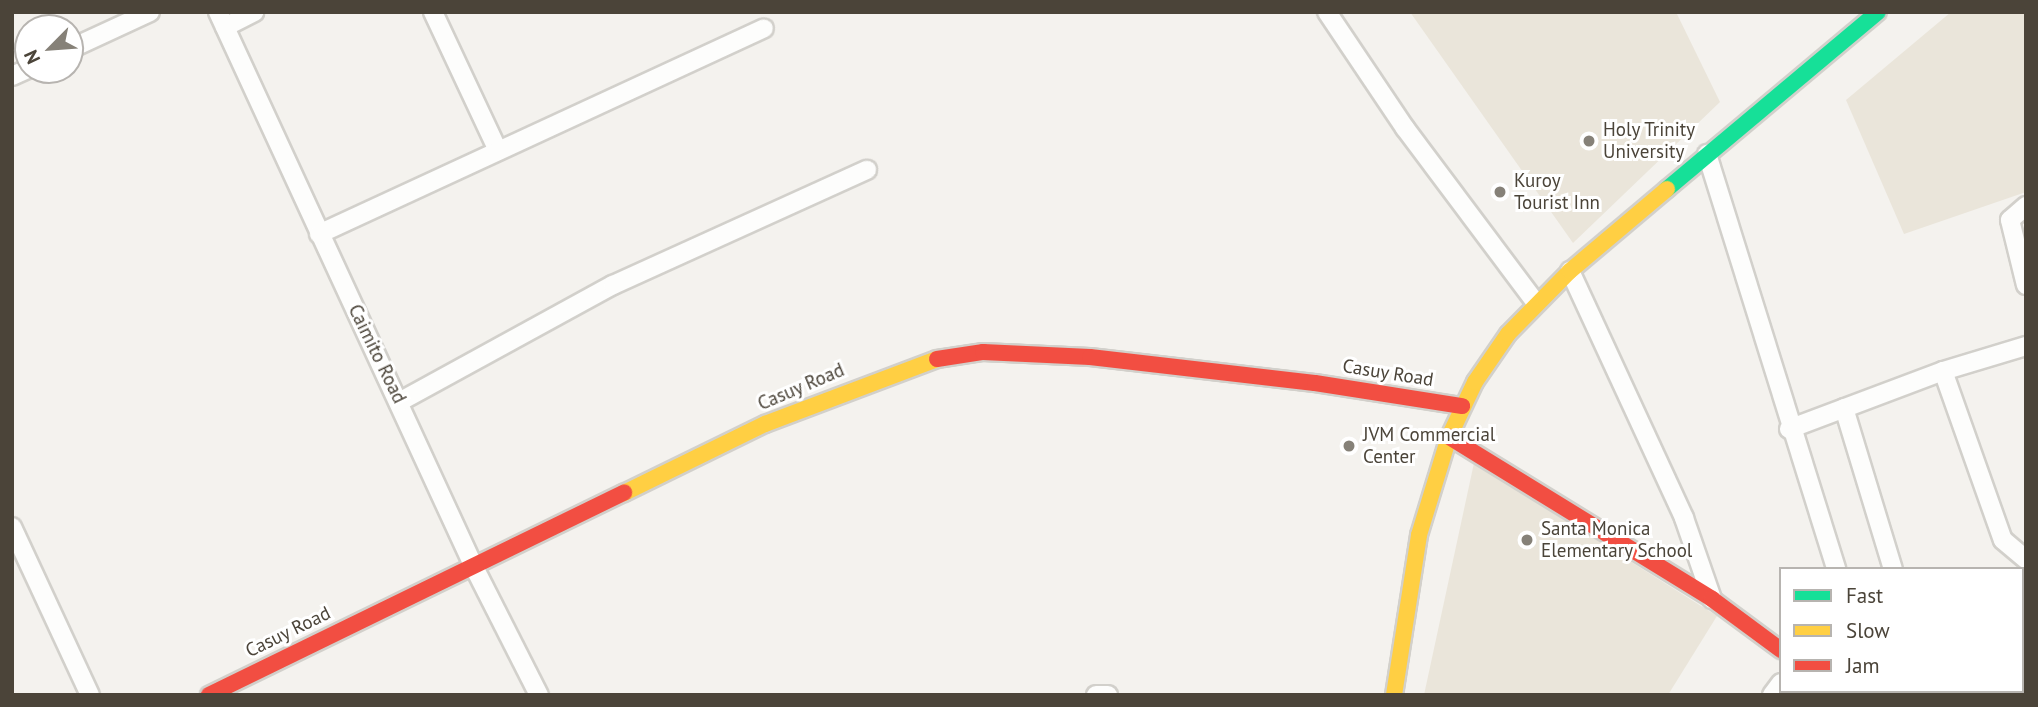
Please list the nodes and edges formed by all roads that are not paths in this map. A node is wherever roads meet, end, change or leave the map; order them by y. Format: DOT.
graph roads {
  1 [pos="254,12"];
  2 [pos="433,12"];
  3 [pos="1327,12"];
  4 [pos="1878,12"];
  5 [pos="139,14"];
  6 [pos="222,19"];
  7 [pos="764,28"];
  8 [pos="84,42"];
  9 [pos="498,151"];
  10 [pos="1707,154"];
  11 [pos="867,170"];
  12 [pos="2026,206"];
  13 [pos="319,234"];
  14 [pos="1570,271"];
  15 [pos="2026,285"];
  16 [pos="1535,302"];
  17 [pos="2026,346"];
  18 [pos="1943,371"];
  19 [pos="400,402"];
  20 [pos="1462,406"];
  21 [pos="1844,408"];
  22 [pos="1789,429"];
  23 [pos="1449,437"];
  24 [pos="12,527"];
  25 [pos="2026,559"];
  26 [pos="473,565"];
  27 [pos="1835,567"];
  28 [pos="1893,567"];
  29 [pos="1712,599"];
  30 [pos="1779,649"];
  31 [pos="240,688"];
  32 [pos="90,695"];
  33 [pos="209,695"];
  34 [pos="539,695"];
  35 [pos="1096,695"];
  36 [pos="1108,695"];
  37 [pos="1394,695"];
  1 -- 6 [label="street"];
  2 -- 9 [label="street"];
  3 -- 16 [label="street"];
  4 -- 10 [label="street"];
  5 -- 8 [label="street"];
  6 -- 13 [label="street, Caimito Road"];
  7 -- 9 [label="street"];
  9 -- 13 [label="street"];
  10 -- 14 [label="street"];
  10 -- 22 [label="street"];
  11 -- 19 [label="street"];
  12 -- 15 [label="street"];
  13 -- 19 [label="street, Caimito Road"];
  14 -- 16 [label="street"];
  14 -- 29 [label="street"];
  16 -- 20 [label="street"];
  17 -- 18 [label="street"];
  18 -- 21 [label="street"];
  18 -- 25 [label="street"];
  19 -- 26 [label="street, Caimito Road"];
  20 -- 23 [label="street"];
  20 -- 26 [label="street, Casuy Road"];
  21 -- 22 [label="street"];
  21 -- 28 [label="street"];
  22 -- 27 [label="street"];
  23 -- 29 [label="street"];
  23 -- 37 [label="street"];
  24 -- 32 [label="street"];
  26 -- 31 [label="street, Casuy Road"];
  26 -- 34 [label="street, Caimito Road"];
  29 -- 30 [label="street"];
  31 -- 33 [label="street, Casuy Road"];
  35 -- 36 [label="street"];
}
